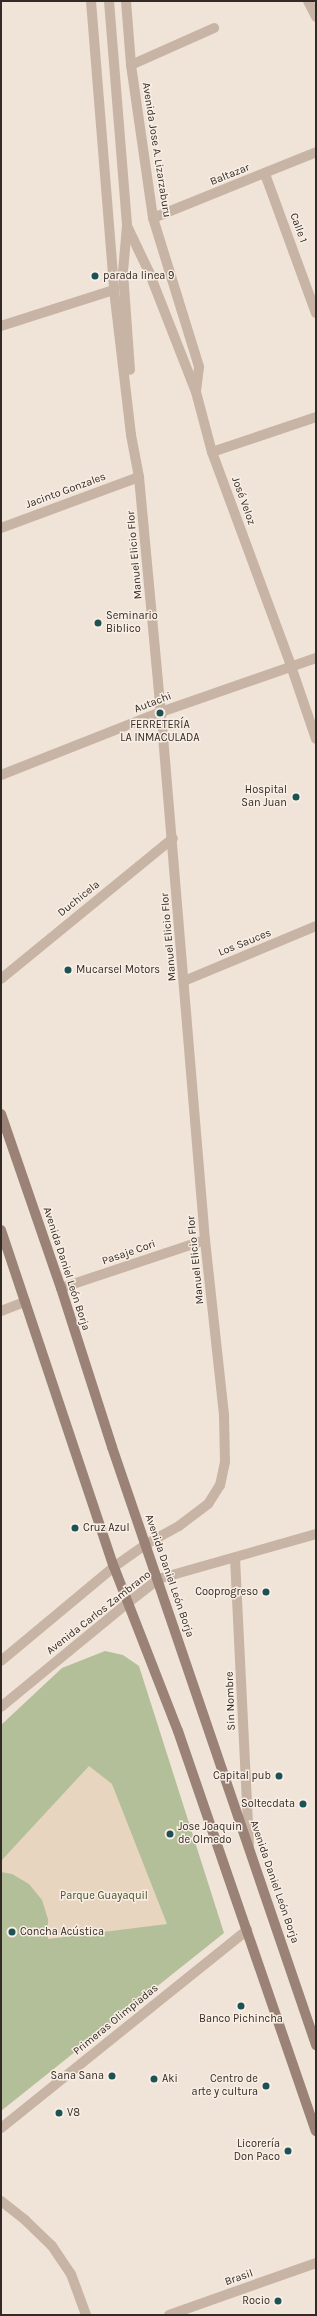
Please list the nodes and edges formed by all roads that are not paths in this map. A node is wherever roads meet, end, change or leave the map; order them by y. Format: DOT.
graph roads {
  1 [pos="91,1"];
  2 [pos="109,1"];
  3 [pos="126,1"];
  4 [pos="308,1"];
  5 [pos="316,16"];
  6 [pos="214,28"];
  7 [pos="131,64"];
  8 [pos="316,152"];
  9 [pos="265,174"];
  10 [pos="153,218"];
  11 [pos="127,226"];
  12 [pos="114,290"];
  13 [pos="316,313"];
  14 [pos="1,326"];
  15 [pos="196,392"];
  16 [pos="316,417"];
  17 [pos="131,435"];
  18 [pos="212,452"];
  19 [pos="139,477"];
  20 [pos="1,528"];
  21 [pos="316,658"];
  22 [pos="291,666"];
  23 [pos="161,712"];
  24 [pos="316,739"];
  25 [pos="1,775"];
  26 [pos="172,838"];
  27 [pos="316,926"];
  28 [pos="1,979"];
  29 [pos="184,981"];
  30 [pos="1,1114"];
  31 [pos="1,1230"];
  32 [pos="205,1240"];
  33 [pos="61,1288"];
  34 [pos="25,1302"];
  35 [pos="1,1311"];
  36 [pos="316,1534"];
  37 [pos="145,1545"];
  38 [pos="235,1558"];
  39 [pos="114,1567"];
  40 [pos="158,1579"];
  41 [pos="129,1602"];
  42 [pos="1,1661"];
  43 [pos="1,1707"];
  44 [pos="249,1844"];
  45 [pos="247,1930"];
  46 [pos="316,2045"];
  47 [pos="1,2128"];
  48 [pos="316,2131"];
  49 [pos="1,2201"];
  50 [pos="316,2263"];
  51 [pos="86,2315"];
  52 [pos="169,2315"];
  1 -- 12 [label="street"];
  2 -- 11 [label="street"];
  3 -- 7 [label="street, Avenida Jose A. Lizarzaburu"];
  4 -- 5 [label="street"];
  6 -- 7 [label="street"];
  7 -- 10 [label="street, Avenida Jose A. Lizarzaburu"];
  8 -- 9 [label="street, Baltazar"];
  9 -- 10 [label="street, Baltazar"];
  9 -- 13 [label="street, Calle 1"];
  10 -- 15 [label="street, Avenida Jose A. Lizarzaburu"];
  11 -- 15 [label="street, José Veloz"];
  11 -- 17 [label="street"];
  12 -- 14 [label="street"];
  12 -- 17 [label="street, Manuel Elicio Flor"];
  15 -- 18 [label="street, José Veloz"];
  16 -- 18 [label="street"];
  17 -- 19 [label="street, Manuel Elicio Flor"];
  18 -- 22 [label="street, José Veloz"];
  19 -- 20 [label="street, Jacinto Gonzales"];
  19 -- 23 [label="street, Manuel Elicio Flor"];
  21 -- 22 [label="street, Autachi"];
  22 -- 23 [label="street, Autachi"];
  22 -- 24 [label="street, José Veloz"];
  23 -- 25 [label="street, Autachi"];
  23 -- 26 [label="street, Manuel Elicio Flor"];
  26 -- 28 [label="street, Duchicela"];
  26 -- 29 [label="street, Manuel Elicio Flor"];
  27 -- 29 [label="street, Los Sauces"];
  29 -- 32 [label="street, Manuel Elicio Flor"];
  30 -- 33 [label="main road, Avenida Daniel León Borja"];
  31 -- 34 [label="main road"];
  32 -- 33 [label="street, Pasaje Cori"];
  32 -- 37 [label="street, Manuel Elicio Flor"];
  33 -- 37 [label="main road, Avenida Daniel León Borja"];
  34 -- 35 [label="street"];
  34 -- 39 [label="main road"];
  36 -- 38 [label="street, Avenida Carlos Zambrano"];
  37 -- 39 [label="street"];
  37 -- 40 [label="main road, Avenida Daniel León Borja"];
  38 -- 40 [label="street, Avenida Carlos Zambrano"];
  38 -- 44 [label="street, Sin Nombre"];
  39 -- 41 [label="main road"];
  39 -- 42 [label="street"];
  40 -- 41 [label="street, Avenida Carlos Zambrano"];
  40 -- 44 [label="main road, Avenida Daniel León Borja"];
  41 -- 43 [label="street, Avenida Carlos Zambrano"];
  41 -- 45 [label="main road"];
  44 -- 46 [label="main road, Avenida Daniel León Borja"];
  45 -- 47 [label="street, Primeras Olimpiadas"];
  45 -- 48 [label="main road"];
  49 -- 51 [label="street"];
  50 -- 52 [label="street, Brasil"];
}
